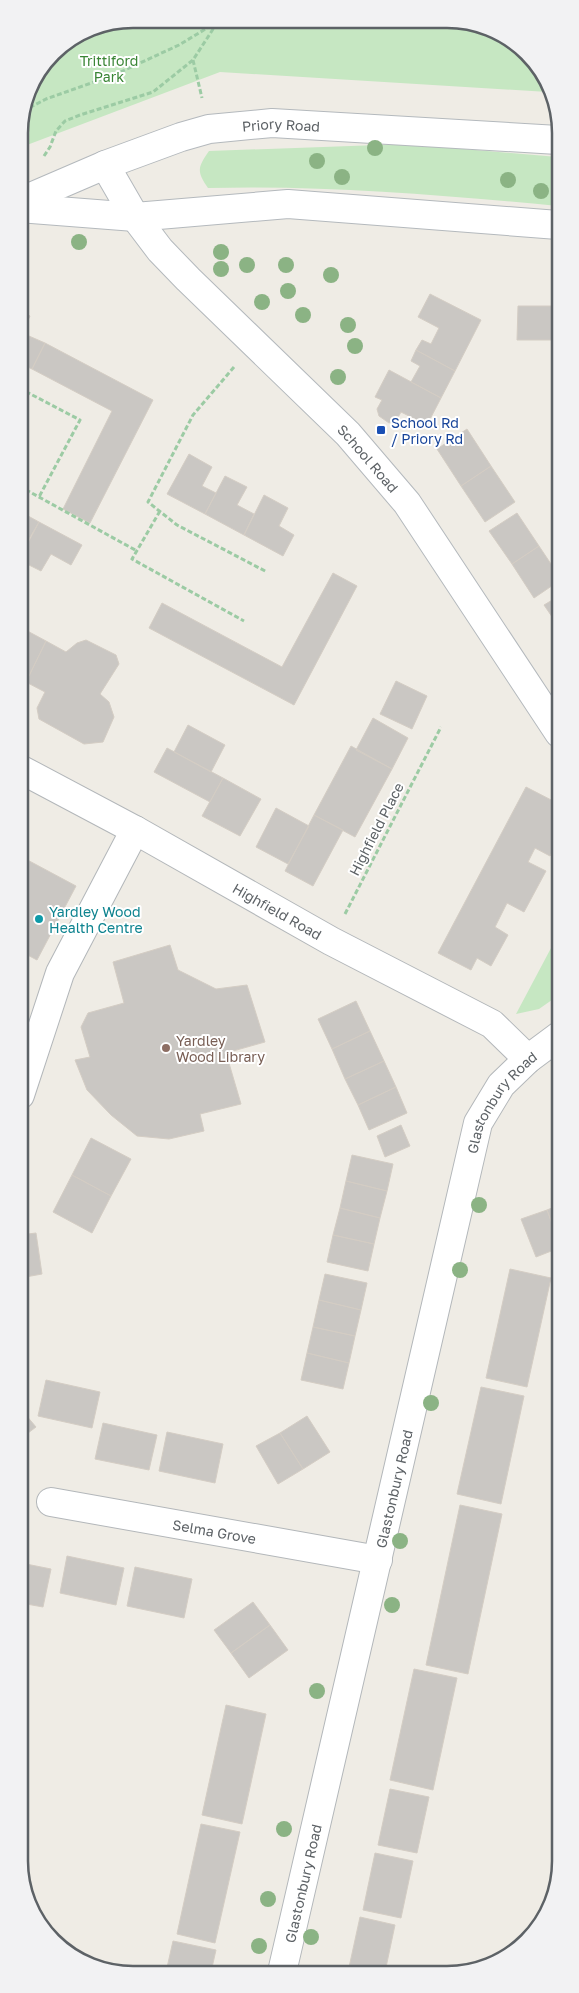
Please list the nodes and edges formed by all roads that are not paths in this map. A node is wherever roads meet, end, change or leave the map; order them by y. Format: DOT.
graph roads {
  1 [pos="552,140"];
  2 [pos="105,165"];
  3 [pos="28,198"];
  4 [pos="28,209"];
  5 [pos="135,217"];
  6 [pos="552,225"];
  7 [pos="552,722"];
  8 [pos="28,773"];
  9 [pos="135,830"];
  10 [pos="551,1042"];
  11 [pos="528,1059"];
  12 [pos="28,1071"];
  13 [pos="51,1502"];
  14 [pos="378,1560"];
  15 [pos="283,1966"];
  1 -- 2 [label="street, Priory Road"];
  2 -- 3 [label="street, Priory Road"];
  2 -- 5 [label="street, School Road"];
  4 -- 5 [label="street"];
  5 -- 6 [label="street"];
  5 -- 7 [label="street, School Road"];
  8 -- 9 [label="street, Highfield Road"];
  9 -- 11 [label="street, Highfield Road"];
  9 -- 12 [label="street"];
  10 -- 11 [label="street, Glastonbury Road"];
  11 -- 14 [label="street, Glastonbury Road"];
  13 -- 14 [label="street, Selma Grove"];
  14 -- 15 [label="street, Glastonbury Road"];
}
